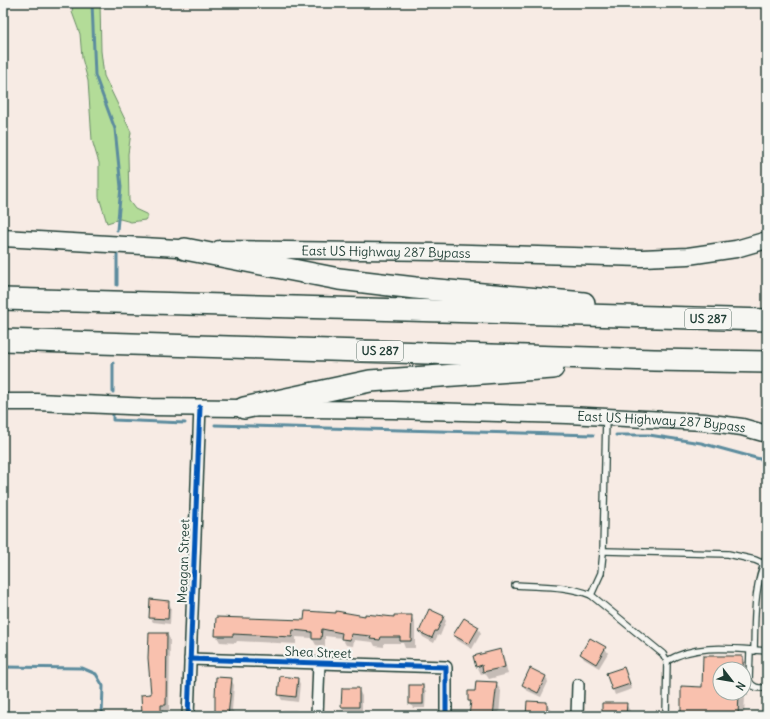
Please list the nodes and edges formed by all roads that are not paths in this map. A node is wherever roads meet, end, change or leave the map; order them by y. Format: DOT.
graph roads {
  1 [pos="3,238"];
  2 [pos="767,240"];
  3 [pos="185,248"];
  4 [pos="3,299"];
  5 [pos="649,317"];
  6 [pos="767,320"];
  7 [pos="3,340"];
  8 [pos="762,362"];
  9 [pos="3,402"];
  10 [pos="200,407"];
  11 [pos="244,408"];
  12 [pos="606,417"];
  13 [pos="767,434"];
  14 [pos="604,551"];
  15 [pos="767,557"];
  16 [pos="764,564"];
  17 [pos="515,585"];
  18 [pos="591,595"];
  19 [pos="752,650"];
  20 [pos="767,651"];
  21 [pos="190,659"];
  22 [pos="667,661"];
  23 [pos="319,663"];
  24 [pos="578,685"];
  25 [pos="767,688"];
  26 [pos="188,716"];
  27 [pos="317,716"];
  28 [pos="446,716"];
  29 [pos="577,716"];
  30 [pos="666,716"];
  1 -- 3 [label="main road, East US Highway 287 Bypass"];
  2 -- 3 [label="main road, East US Highway 287 Bypass"];
  3 -- 5 [label="highway"];
  4 -- 5 [label="highway, US 287"];
  5 -- 6 [label="highway, US 287"];
  7 -- 8 [label="highway, US 287"];
  8 -- 11 [label="highway"];
  9 -- 10 [label="main road, East US Highway 287 Bypass"];
  10 -- 11 [label="main road, East US Highway 287 Bypass"];
  10 -- 21 [label="street, Meagan Street"];
  11 -- 12 [label="main road, East US Highway 287 Bypass"];
  12 -- 13 [label="main road, East US Highway 287 Bypass"];
  12 -- 14 [label="lane"];
  14 -- 16 [label="lane"];
  14 -- 18 [label="lane"];
  15 -- 16 [label="lane"];
  16 -- 19 [label="lane"];
  17 -- 18 [label="lane"];
  18 -- 22 [label="lane"];
  19 -- 20 [label="lane"];
  19 -- 22 [label="lane"];
  19 -- 25 [label="lane"];
  21 -- 23 [label="street, Shea Street"];
  21 -- 26 [label="street, Meagan Street"];
  22 -- 30 [label="lane"];
  23 -- 27 [label="street"];
  23 -- 28 [label="street, Shea Street"];
  24 -- 29 [label="street"];
}
